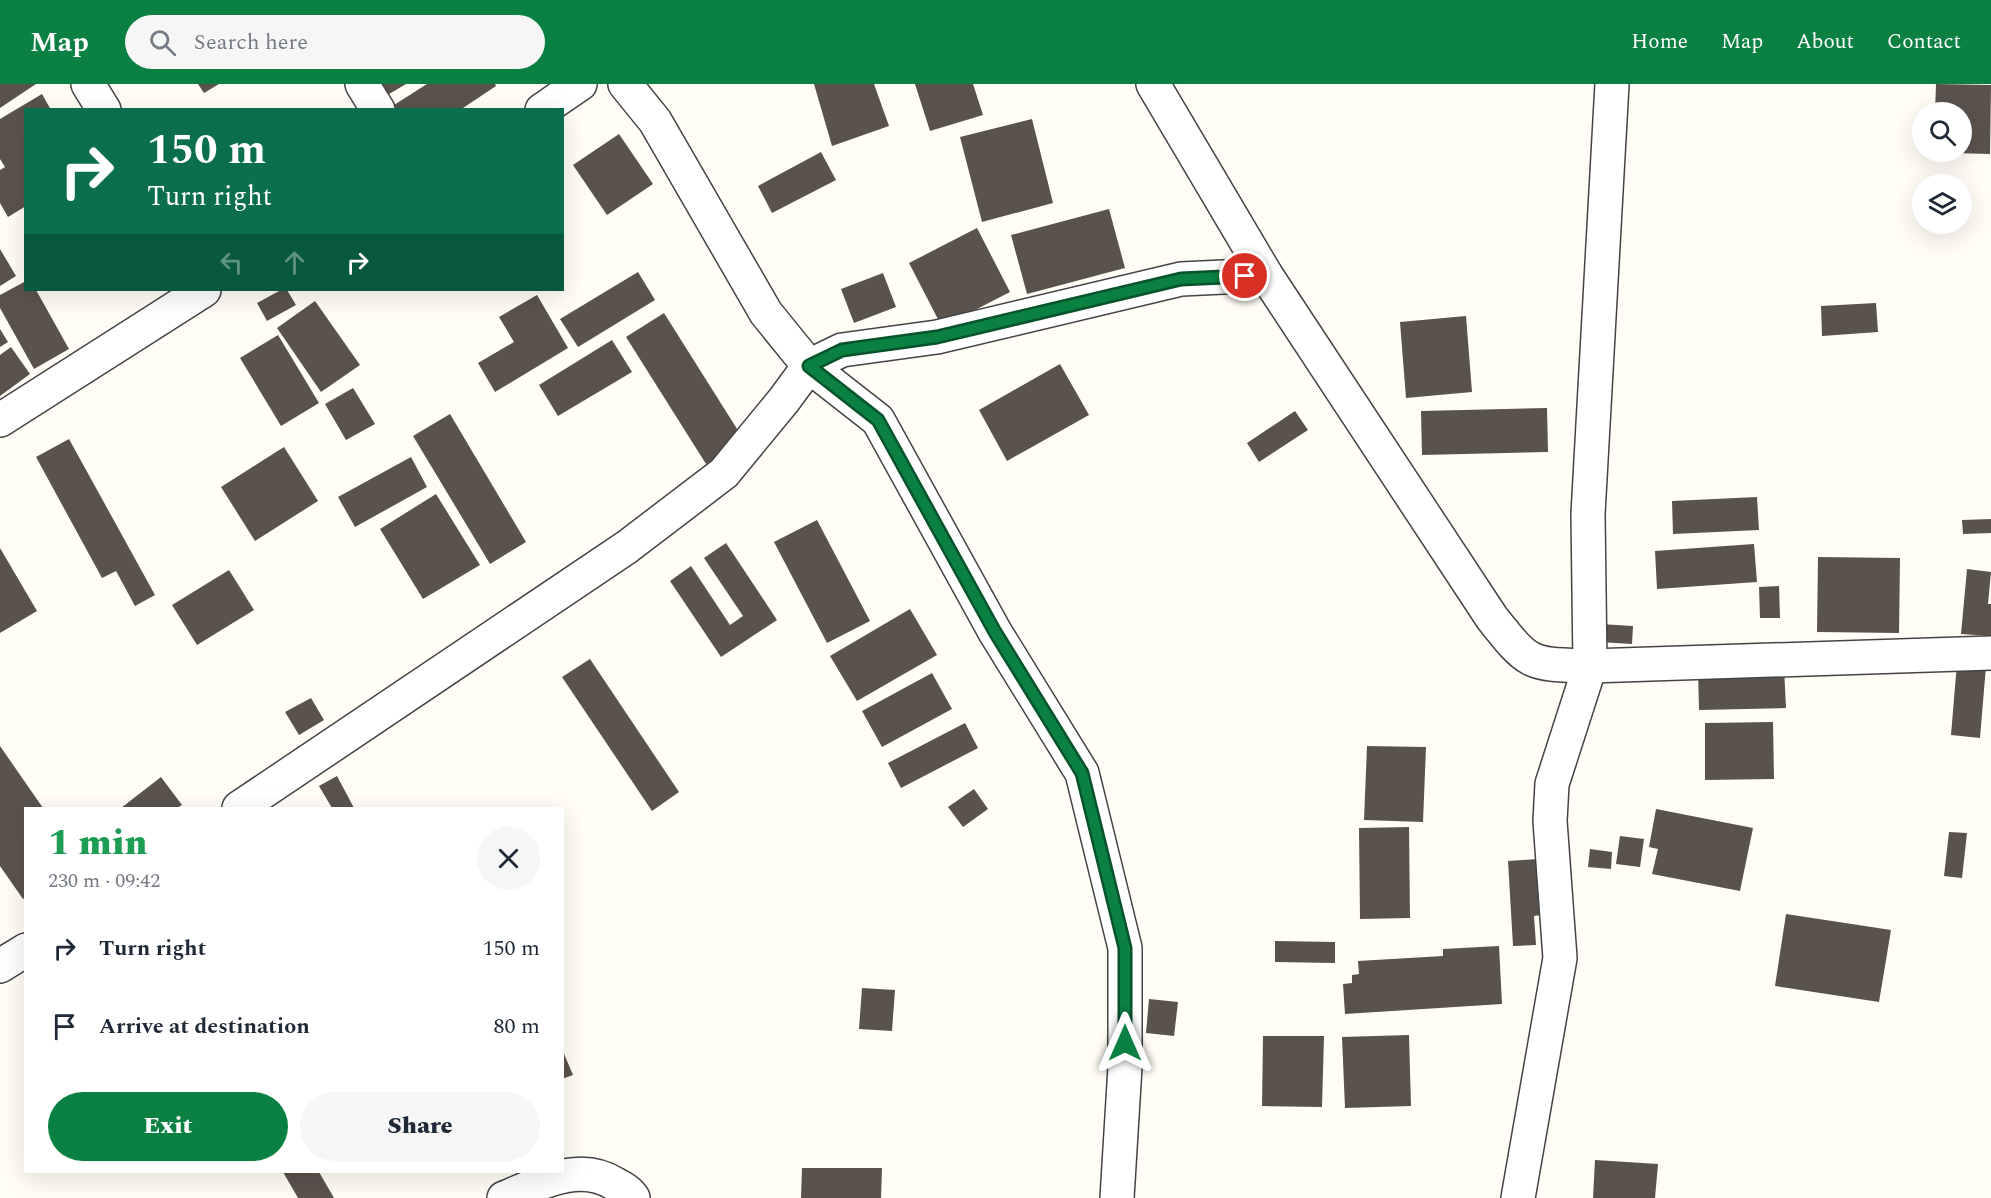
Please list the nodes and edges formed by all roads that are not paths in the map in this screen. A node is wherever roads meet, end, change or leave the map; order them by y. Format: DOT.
graph roads {
  1 [pos="88,84"];
  2 [pos="362,84"];
  3 [pos="580,84"];
  4 [pos="625,84"];
  5 [pos="1153,84"];
  6 [pos="1611,84"];
  7 [pos="103,108"];
  8 [pos="377,108"];
  9 [pos="545,108"];
  10 [pos="1266,275"];
  11 [pos="202,291"];
  12 [pos="809,366"];
  13 [pos="0,420"];
  14 [pos="1991,653"];
  15 [pos="1590,666"];
  16 [pos="240,807"];
  17 [pos="24,951"];
  18 [pos="0,966"];
  19 [pos="504,1198"];
  20 [pos="633,1198"];
  21 [pos="1117,1198"];
  22 [pos="1518,1198"];
  1 -- 7 [label="street"];
  2 -- 8 [label="street"];
  3 -- 9 [label="street"];
  4 -- 12 [label="street"];
  5 -- 10 [label="street"];
  6 -- 15 [label="street"];
  10 -- 12 [label="street"];
  10 -- 15 [label="street"];
  11 -- 13 [label="street"];
  12 -- 16 [label="street"];
  12 -- 21 [label="street"];
  14 -- 15 [label="street"];
  15 -- 22 [label="street"];
  17 -- 18 [label="street"];
  19 -- 20 [label="street"];
}
